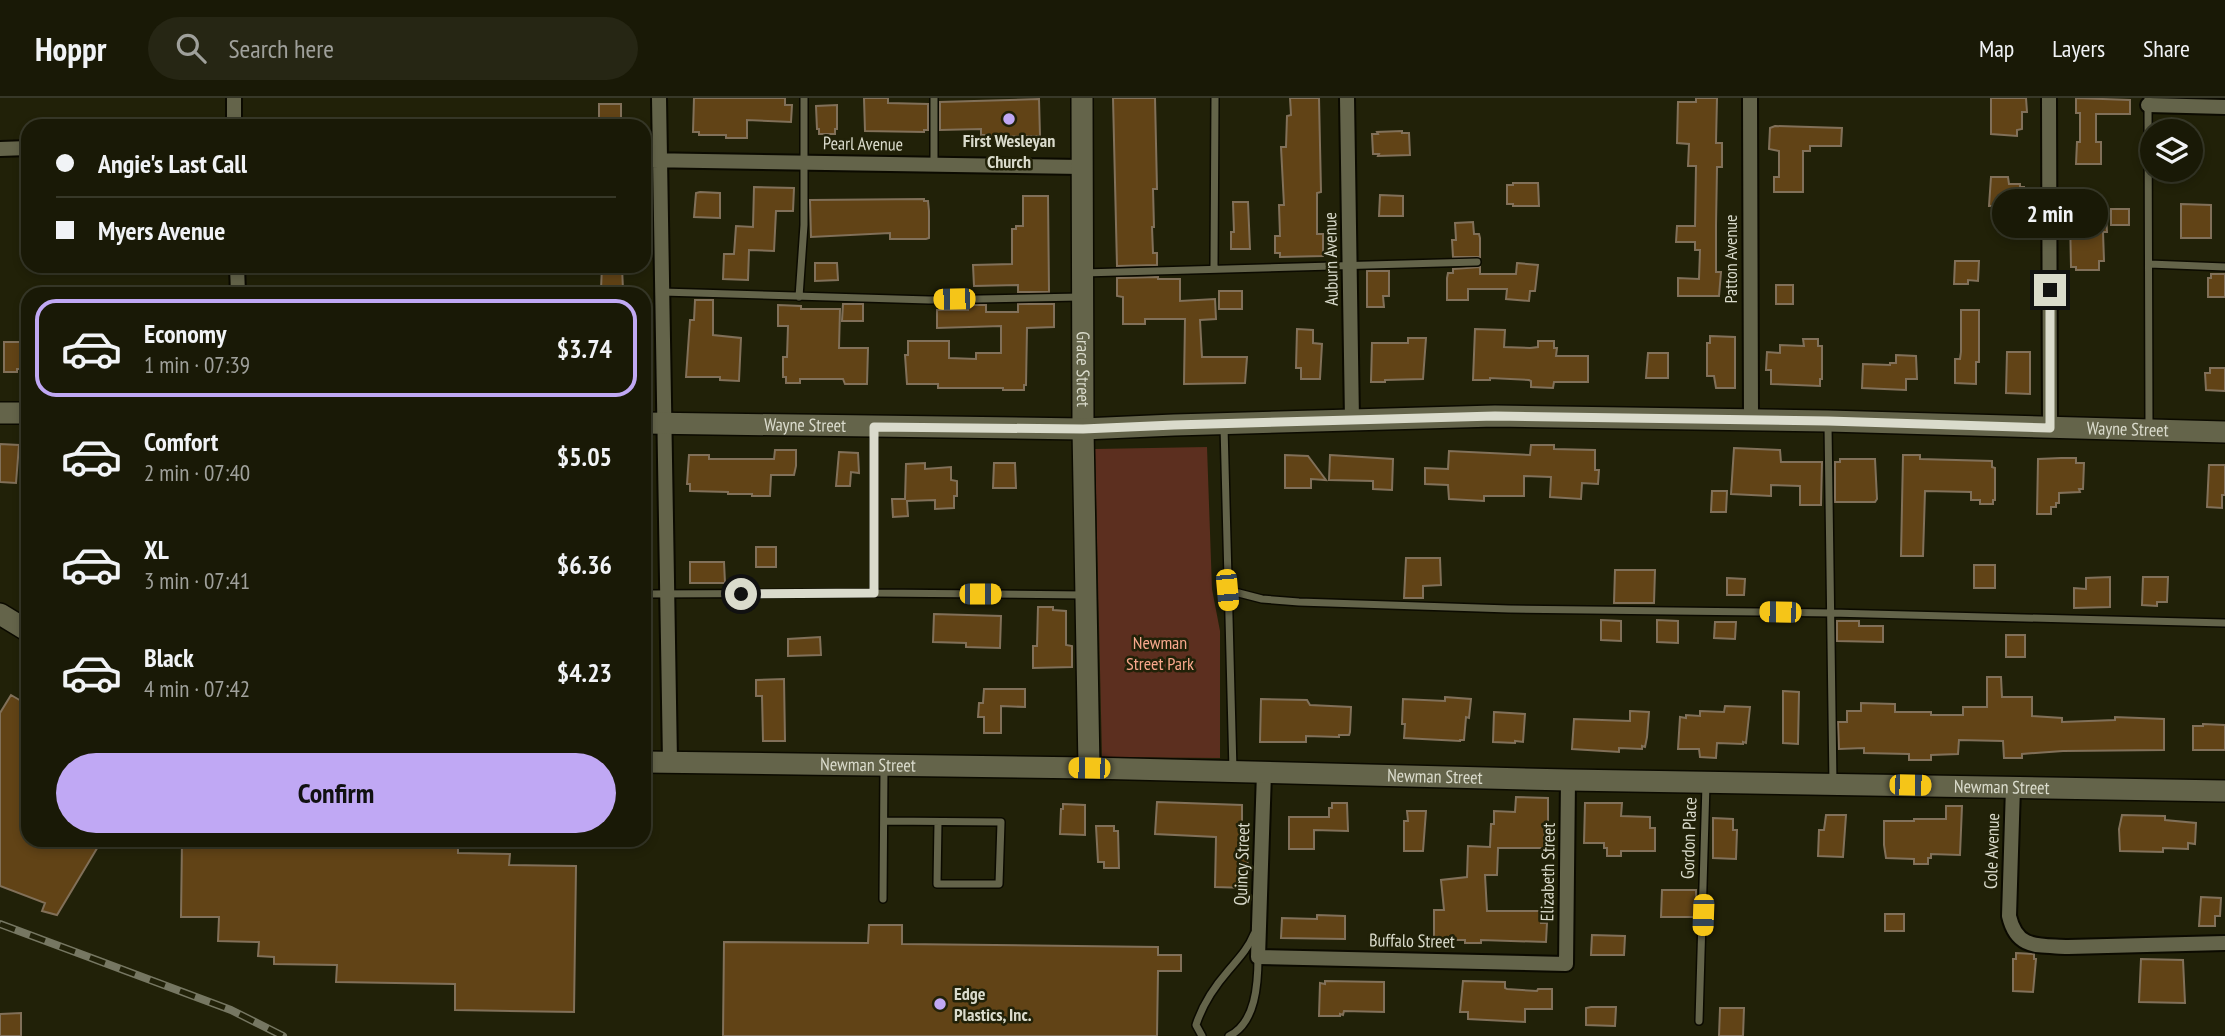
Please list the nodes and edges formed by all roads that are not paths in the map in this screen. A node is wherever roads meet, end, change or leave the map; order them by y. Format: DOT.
graph roads {
  1 [pos="234,98"];
  2 [pos="659,98"];
  3 [pos="804,98"];
  4 [pos="934,98"];
  5 [pos="1082,98"];
  6 [pos="1215,98"];
  7 [pos="1348,98"];
  8 [pos="1750,98"];
  9 [pos="2049,98"];
  10 [pos="2148,102"];
  11 [pos="2225,107"];
  12 [pos="234,119"];
  13 [pos="21,148"];
  14 [pos="0,149"];
  15 [pos="651,160"];
  16 [pos="660,160"];
  17 [pos="804,162"];
  18 [pos="934,164"];
  19 [pos="1082,167"];
  20 [pos="1477,262"];
  21 [pos="2149,264"];
  22 [pos="1350,266"];
  23 [pos="2225,267"];
  24 [pos="1214,268"];
  25 [pos="1083,273"];
  26 [pos="662,292"];
  27 [pos="799,297"];
  28 [pos="1083,297"];
  29 [pos="0,413"];
  30 [pos="21,414"];
  31 [pos="1352,420"];
  32 [pos="1751,420"];
  33 [pos="1828,421"];
  34 [pos="1224,423"];
  35 [pos="654,424"];
  36 [pos="874,427"];
  37 [pos="2050,428"];
  38 [pos="1083,429"];
  39 [pos="2149,430"];
  40 [pos="2225,432"];
  41 [pos="1227,590"];
  42 [pos="874,593"];
  43 [pos="651,594"];
  44 [pos="667,595"];
  45 [pos="1086,595"];
  46 [pos="1831,613"];
  47 [pos="0,614"];
  48 [pos="2225,623"];
  49 [pos="21,627"];
  50 [pos="651,762"];
  51 [pos="670,762"];
  52 [pos="884,765"];
  53 [pos="1089,768"];
  54 [pos="1233,771"];
  55 [pos="1264,772"];
  56 [pos="1568,780"];
  57 [pos="1706,782"];
  58 [pos="1833,784"];
  59 [pos="2013,787"];
  60 [pos="2225,791"];
  61 [pos="884,821"];
  62 [pos="938,822"];
  63 [pos="883,899"];
  64 [pos="1259,922"];
  65 [pos="2225,943"];
  66 [pos="1258,957"];
  67 [pos="1566,964"];
  68 [pos="1699,1021"];
  69 [pos="1202,1036"];
  70 [pos="1228,1036"];
  1 -- 12 [label="street"];
  2 -- 16 [label="street"];
  3 -- 17 [label="lane"];
  4 -- 18 [label="lane"];
  5 -- 19 [label="street, Grace Street"];
  6 -- 24 [label="lane"];
  7 -- 22 [label="street, Auburn Avenue"];
  8 -- 32 [label="street, Patton Avenue"];
  9 -- 37 [label="street"];
  10 -- 11 [label="street"];
  10 -- 21 [label="lane"];
  13 -- 14 [label="street"];
  15 -- 16 [label="street, Pearl Avenue"];
  16 -- 17 [label="street, Pearl Avenue"];
  16 -- 26 [label="street"];
  17 -- 18 [label="street, Pearl Avenue"];
  17 -- 27 [label="lane"];
  18 -- 19 [label="street, Pearl Avenue"];
  19 -- 25 [label="street, Grace Street"];
  20 -- 22 [label="lane"];
  21 -- 23 [label="lane"];
  21 -- 39 [label="lane"];
  22 -- 24 [label="lane"];
  22 -- 31 [label="street, Auburn Avenue"];
  24 -- 25 [label="lane"];
  25 -- 28 [label="street, Grace Street"];
  26 -- 27 [label="lane"];
  26 -- 35 [label="street"];
  27 -- 28 [label="lane"];
  28 -- 38 [label="street, Grace Street"];
  29 -- 30 [label="street"];
  31 -- 32 [label="street, Wayne Street"];
  31 -- 34 [label="street, Wayne Street"];
  32 -- 33 [label="street, Wayne Street"];
  33 -- 37 [label="street, Wayne Street"];
  33 -- 46 [label="lane"];
  34 -- 38 [label="street, Wayne Street"];
  34 -- 41 [label="lane"];
  35 -- 36 [label="street, Wayne Street"];
  35 -- 44 [label="street"];
  36 -- 38 [label="street, Wayne Street"];
  36 -- 42 [label="lane"];
  37 -- 39 [label="street, Wayne Street"];
  38 -- 45 [label="street, Grace Street"];
  39 -- 40 [label="street, Wayne Street"];
  41 -- 46 [label="lane"];
  41 -- 54 [label="lane"];
  42 -- 44 [label="lane"];
  42 -- 45 [label="lane"];
  43 -- 44 [label="lane"];
  44 -- 51 [label="street"];
  45 -- 53 [label="street, Grace Street"];
  46 -- 48 [label="lane"];
  46 -- 58 [label="lane"];
  47 -- 49 [label="street"];
  50 -- 51 [label="street, Newman Street"];
  51 -- 52 [label="street, Newman Street"];
  52 -- 53 [label="street, Newman Street"];
  52 -- 61 [label="lane"];
  53 -- 54 [label="street, Newman Street"];
  54 -- 55 [label="street, Newman Street"];
  55 -- 56 [label="street, Newman Street"];
  55 -- 64 [label="street, Quincy Street"];
  56 -- 57 [label="street, Newman Street"];
  56 -- 67 [label="street, Elizabeth Street"];
  57 -- 58 [label="street, Newman Street"];
  57 -- 68 [label="lane, Gordon Place"];
  58 -- 59 [label="street, Newman Street"];
  59 -- 60 [label="street, Newman Street"];
  59 -- 65 [label="street, Cole Avenue"];
  61 -- 62 [label="lane"];
  61 -- 63 [label="lane"];
  62 -- 62 [label="lane"];
  64 -- 66 [label="street, Quincy Street"];
  64 -- 69 [label="lane"];
  66 -- 67 [label="street, Buffalo Street"];
  66 -- 70 [label="lane"];
}
